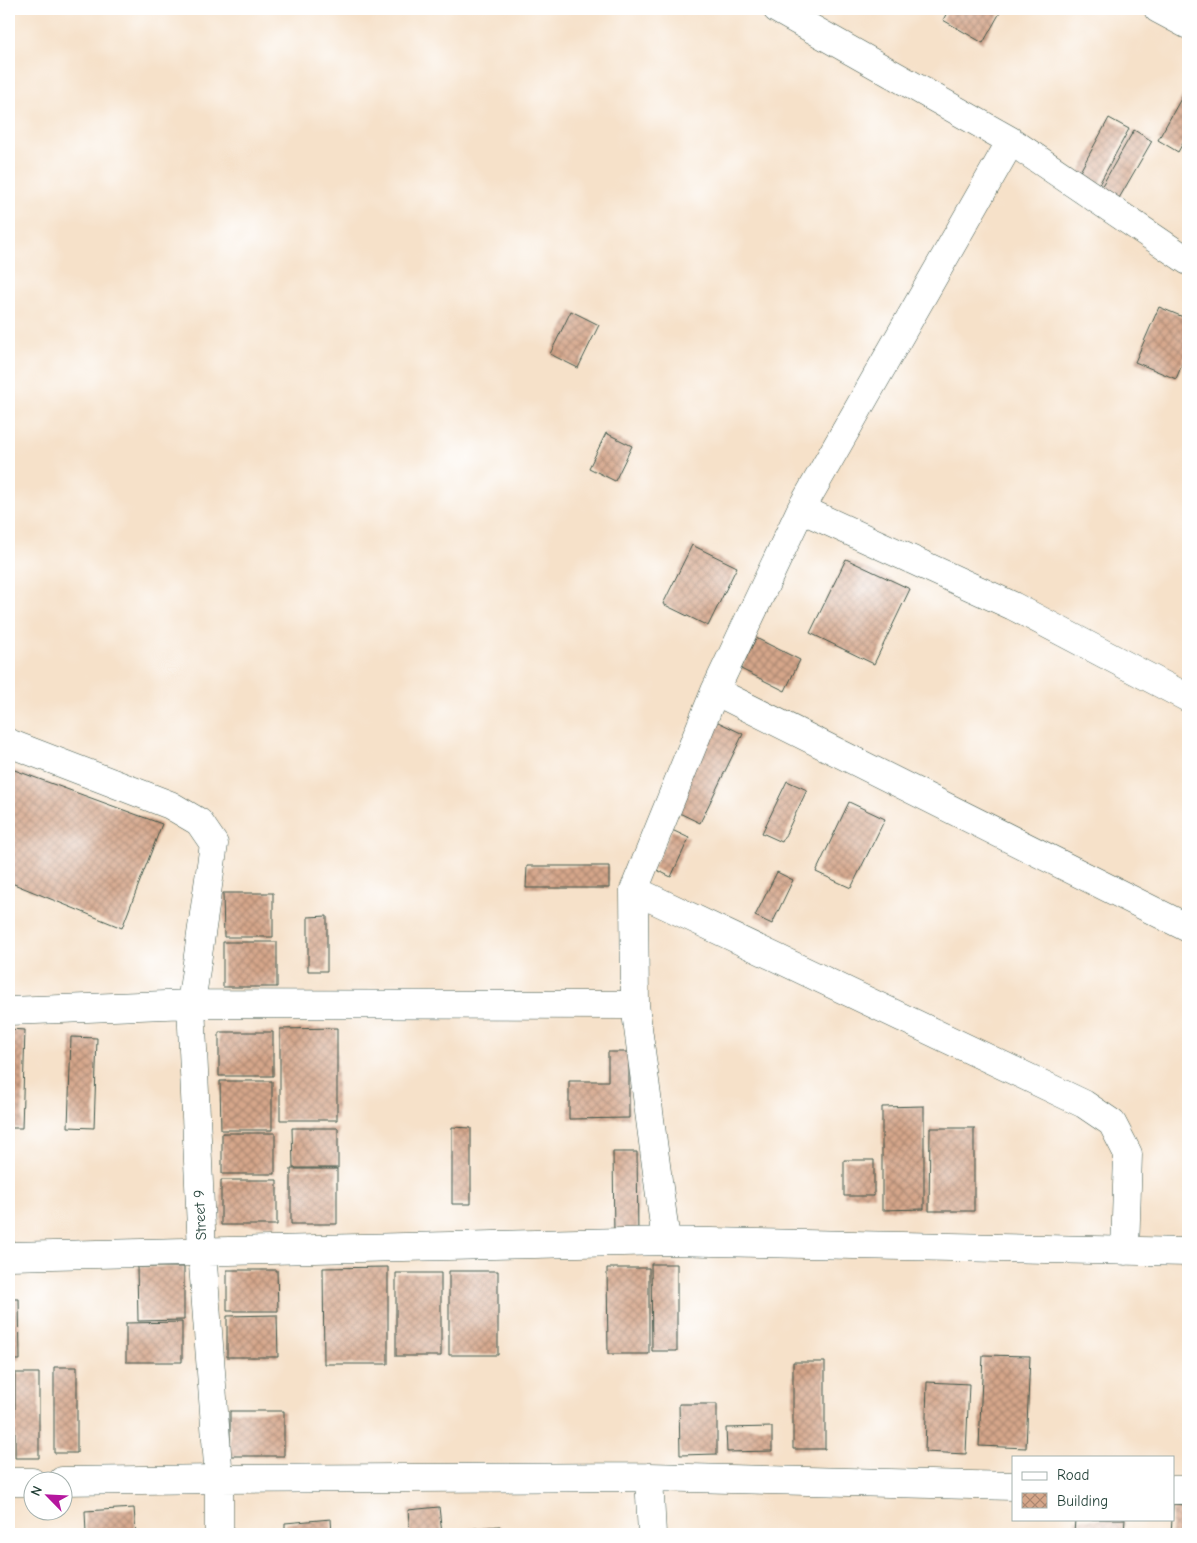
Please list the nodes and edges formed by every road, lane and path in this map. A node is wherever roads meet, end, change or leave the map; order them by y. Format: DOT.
graph roads {
  1 [pos="777,9"];
  2 [pos="1158,9"];
  3 [pos="1188,25"];
  4 [pos="1011,141"];
  5 [pos="1188,260"];
  6 [pos="800,509"];
  7 [pos="715,691"];
  8 [pos="1188,698"];
  9 [pos="9,743"];
  10 [pos="634,890"];
  11 [pos="1188,928"];
  12 [pos="191,1004"];
  13 [pos="635,1005"];
  14 [pos="9,1010"];
  15 [pos="666,1242"];
  16 [pos="202,1251"];
  17 [pos="1125,1251"];
  18 [pos="1188,1252"];
  19 [pos="9,1256"];
  20 [pos="649,1477"];
  21 [pos="219,1479"];
  22 [pos="72,1481"];
  23 [pos="9,1482"];
  24 [pos="22,1482"];
  25 [pos="1012,1486"];
  26 [pos="1174,1490"];
  27 [pos="1188,1490"];
  28 [pos="219,1534"];
  29 [pos="652,1534"];
  1 -- 4 [label="street"];
  2 -- 3 [label="street"];
  4 -- 5 [label="street"];
  4 -- 6 [label="street"];
  6 -- 7 [label="street"];
  6 -- 8 [label="street"];
  7 -- 10 [label="street"];
  7 -- 11 [label="street"];
  9 -- 12 [label="street, Street 9"];
  10 -- 13 [label="street"];
  10 -- 17 [label="street"];
  12 -- 13 [label="street"];
  12 -- 14 [label="street"];
  12 -- 16 [label="street, Street 9"];
  13 -- 15 [label="street"];
  15 -- 16 [label="street"];
  15 -- 17 [label="street"];
  16 -- 19 [label="street"];
  16 -- 21 [label="street, Street 9"];
  17 -- 18 [label="street"];
  20 -- 21 [label="street"];
  20 -- 25 [label="street"];
  20 -- 29 [label="street"];
  21 -- 22 [label="street"];
  21 -- 28 [label="street, Street 9"];
  23 -- 24 [label="street"];
  26 -- 27 [label="street"];
}
